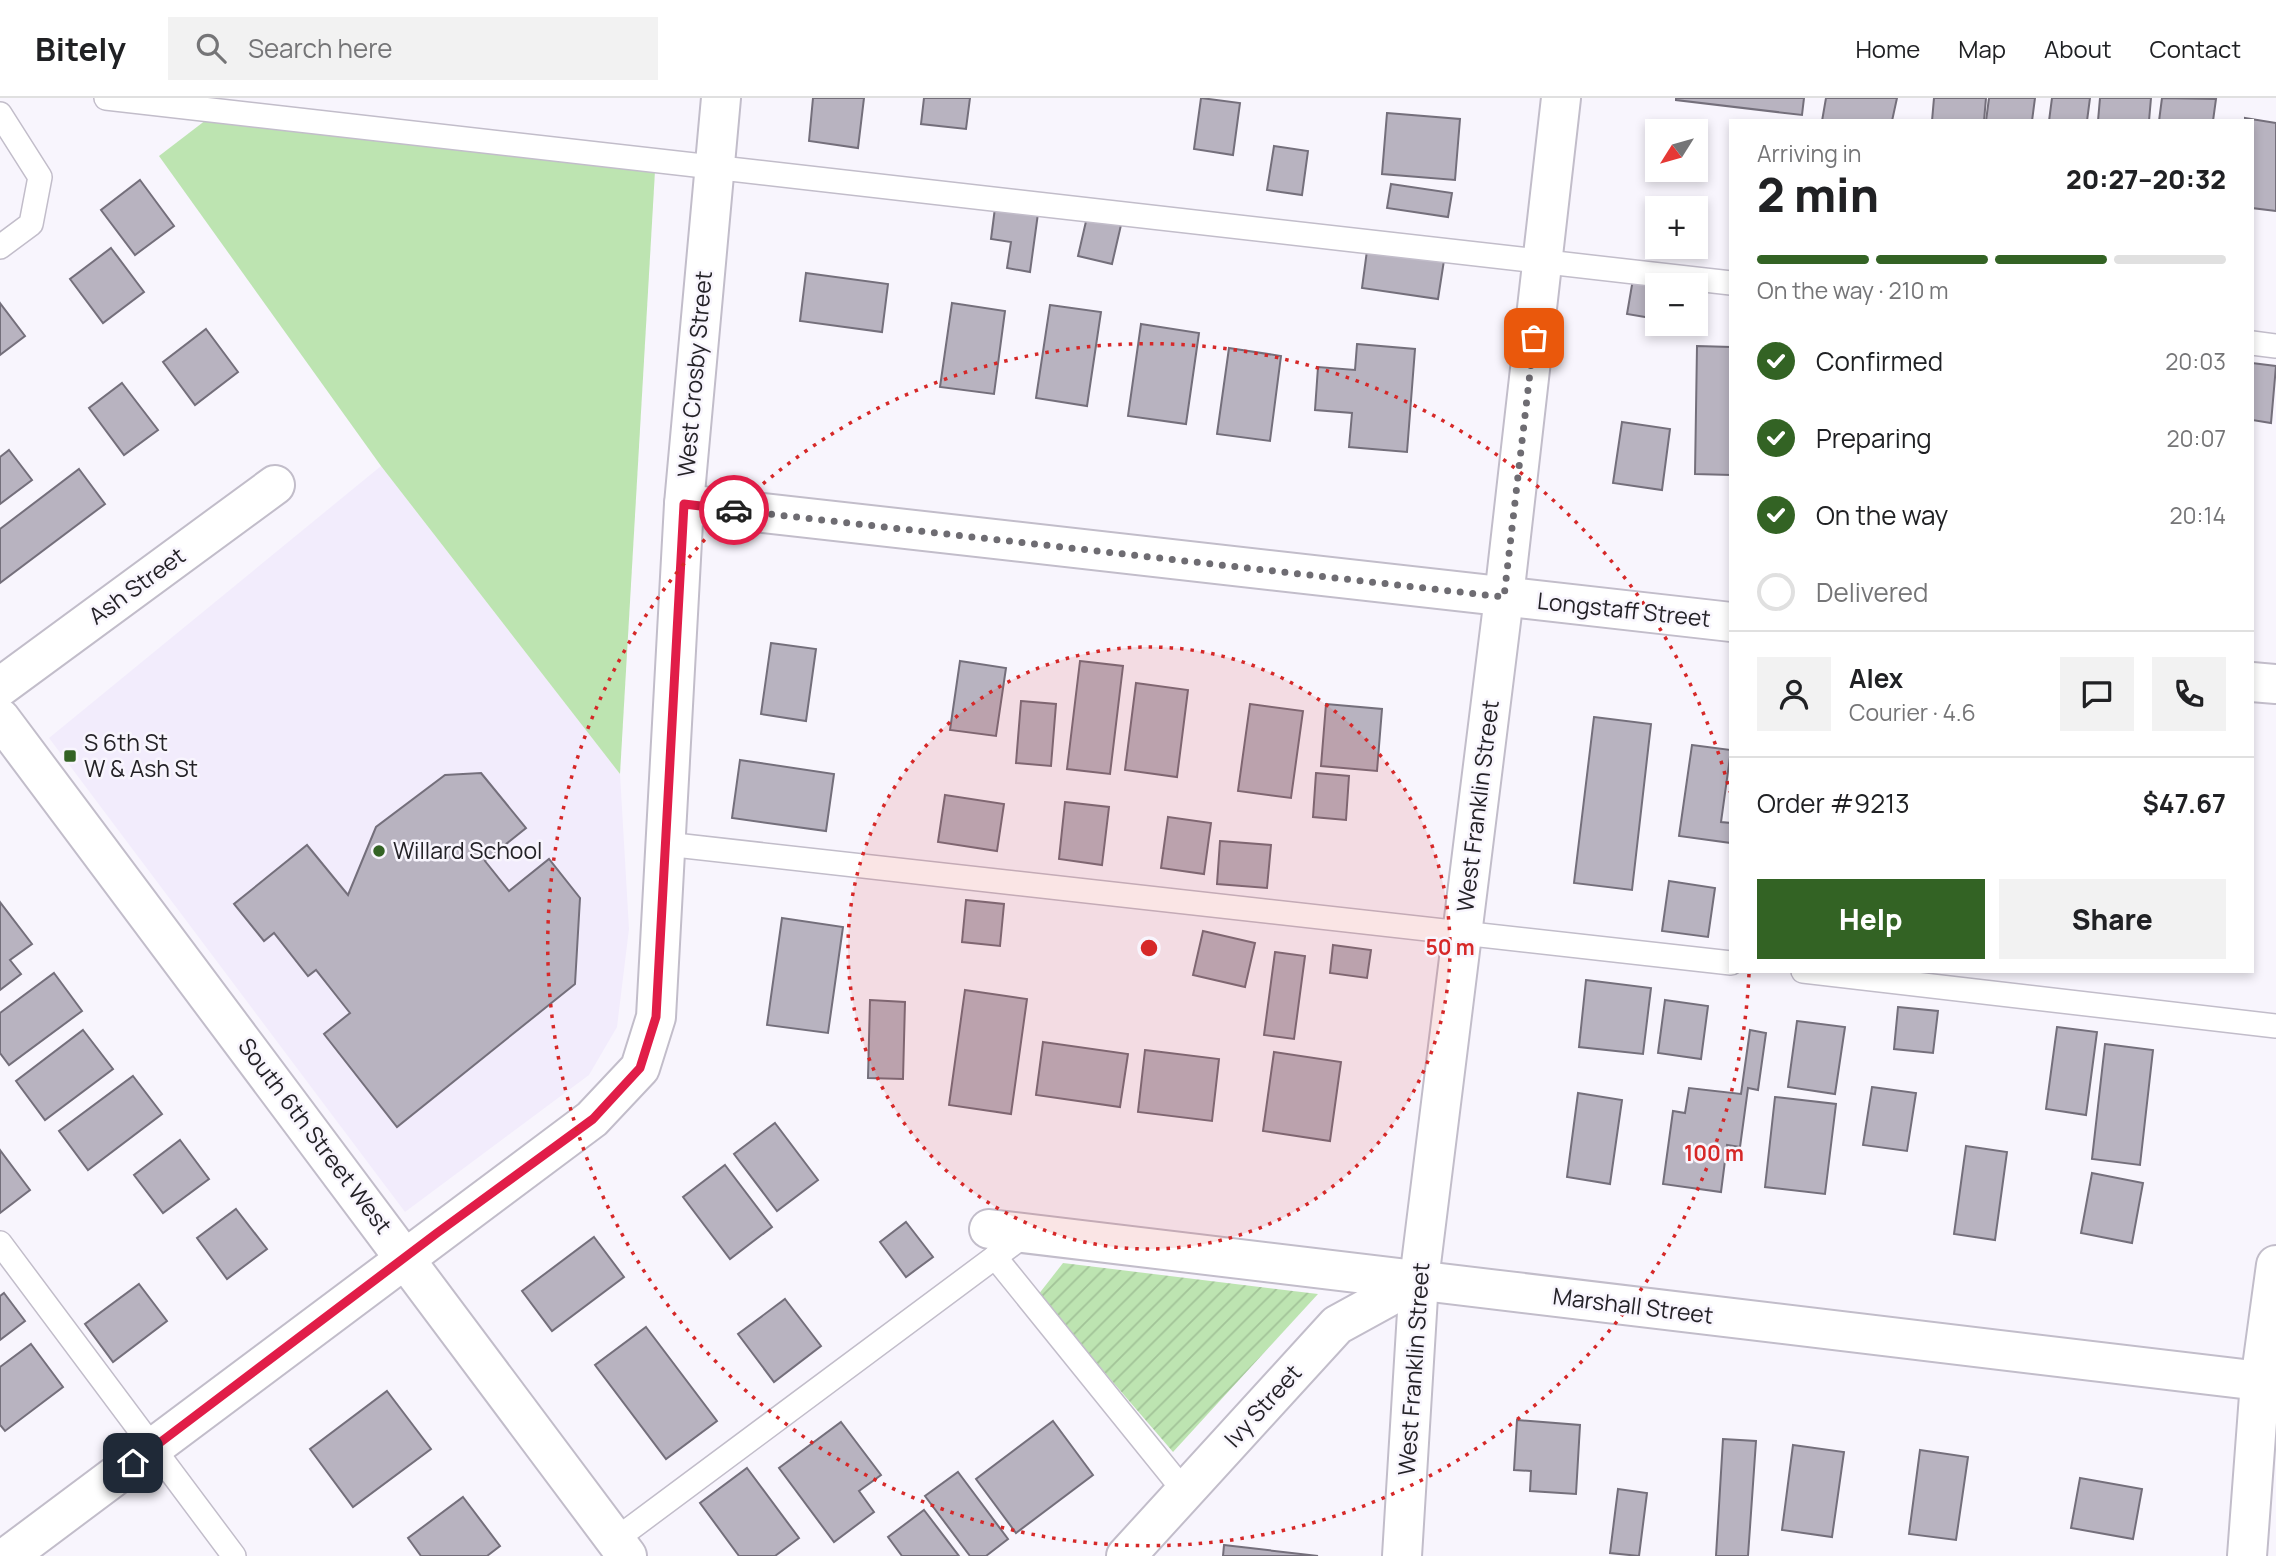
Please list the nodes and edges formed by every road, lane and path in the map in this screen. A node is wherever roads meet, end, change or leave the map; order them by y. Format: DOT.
graph roads {
  1 [pos="106,98"];
  2 [pos="721,98"];
  3 [pos="1561,98"];
  4 [pos="0,114"];
  5 [pos="713,167"];
  6 [pos="0,247"];
  7 [pos="1543,262"];
  8 [pos="1729,283"];
  9 [pos="2254,343"];
  10 [pos="2276,346"];
  11 [pos="275,485"];
  12 [pos="684,504"];
  13 [pos="1504,597"];
  14 [pos="1729,622"];
  15 [pos="2254,682"];
  16 [pos="2276,684"];
  17 [pos="0,687"];
  18 [pos="0,718"];
  19 [pos="666,844"];
  20 [pos="1462,932"];
  21 [pos="1729,963"];
  22 [pos="1820,973"];
  23 [pos="2276,1026"];
  24 [pos="1004,1240"];
  25 [pos="0,1243"];
  26 [pos="405,1257"];
  27 [pos="2276,1265"];
  28 [pos="1419,1280"];
  29 [pos="2268,1382"];
  30 [pos="154,1447"];
  31 [pos="1185,1492"];
  32 [pos="621,1548"];
  33 [pos="8,1556"];
  34 [pos="234,1556"];
  35 [pos="1126,1556"];
  36 [pos="1402,1556"];
  37 [pos="2246,1556"];
  1 -- 5 [label="lane"];
  2 -- 5 [label="street, West Crosby Street"];
  3 -- 7 [label="street, West Franklin Street"];
  4 -- 6 [label="lane"];
  5 -- 7 [label="lane"];
  5 -- 12 [label="street, West Crosby Street"];
  7 -- 8 [label="lane"];
  7 -- 13 [label="street, West Franklin Street"];
  9 -- 10 [label="lane"];
  11 -- 17 [label="street, Ash Street"];
  12 -- 13 [label="street, Longstaff Street"];
  12 -- 19 [label="street, West Crosby Street"];
  13 -- 14 [label="street, Longstaff Street"];
  13 -- 20 [label="street, West Franklin Street"];
  15 -- 16 [label="street"];
  18 -- 26 [label="street, South 6th Street West"];
  19 -- 20 [label="lane"];
  19 -- 26 [label="street, West Crosby Street"];
  20 -- 21 [label="lane"];
  20 -- 28 [label="street, West Franklin Street"];
  22 -- 23 [label="lane"];
  24 -- 28 [label="street, Marshall Street"];
  24 -- 31 [label="lane"];
  24 -- 32 [label="lane"];
  25 -- 30 [label="lane"];
  26 -- 30 [label="street"];
  26 -- 32 [label="street, South 6th Street West"];
  27 -- 29 [label="street"];
  28 -- 29 [label="street, Marshall Street"];
  28 -- 31 [label="street, Ivy Street"];
  28 -- 36 [label="street, West Franklin Street"];
  29 -- 37 [label="street"];
  30 -- 33 [label="street"];
  30 -- 34 [label="lane"];
  31 -- 35 [label="street, Ivy Street"];
}
